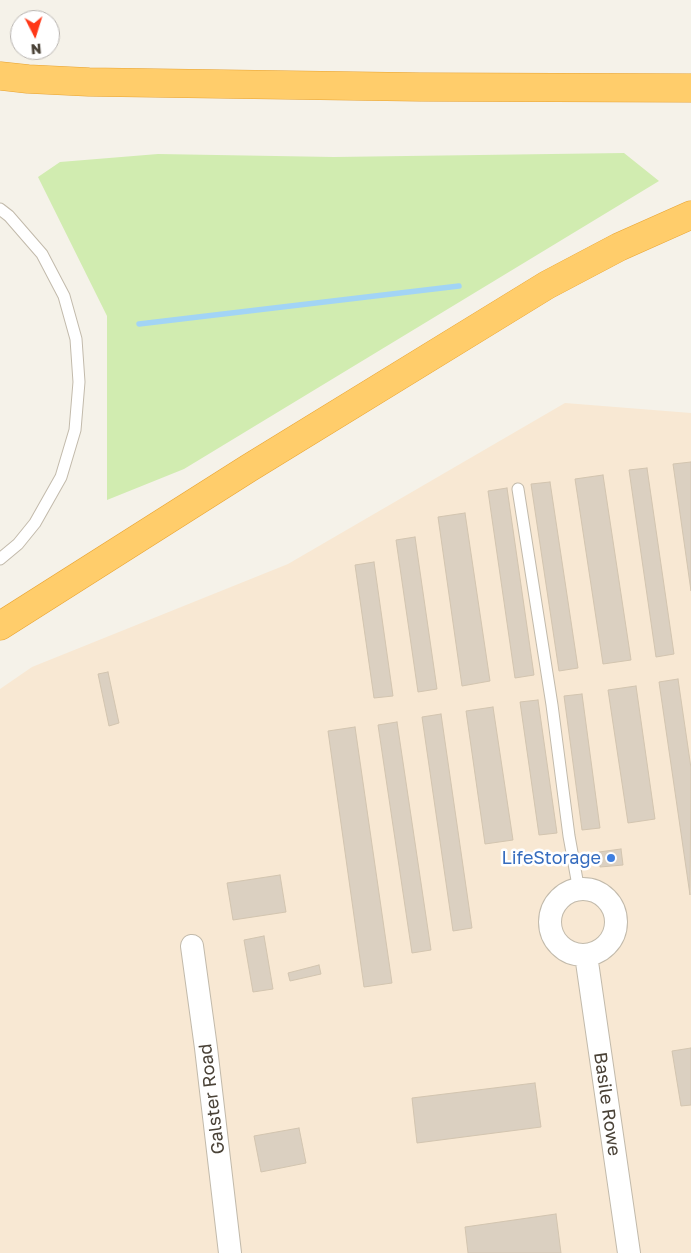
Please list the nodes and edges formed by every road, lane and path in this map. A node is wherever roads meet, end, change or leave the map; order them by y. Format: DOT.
graph roads {
  1 [pos="0,76"];
  2 [pos="691,88"];
  3 [pos="0,209"];
  4 [pos="691,215"];
  5 [pos="518,488"];
  6 [pos="0,559"];
  7 [pos="0,626"];
  8 [pos="579,890"];
  9 [pos="192,946"];
  10 [pos="586,955"];
  11 [pos="230,1253"];
  12 [pos="628,1253"];
  1 -- 2 [label="highway"];
  3 -- 6 [label="lane"];
  4 -- 7 [label="highway"];
  5 -- 8 [label="lane"];
  8 -- 10 [label="street"];
  8 -- 10 [label="street"];
  9 -- 11 [label="street, Galster Road"];
  10 -- 12 [label="street, Basile Rowe"];
}
